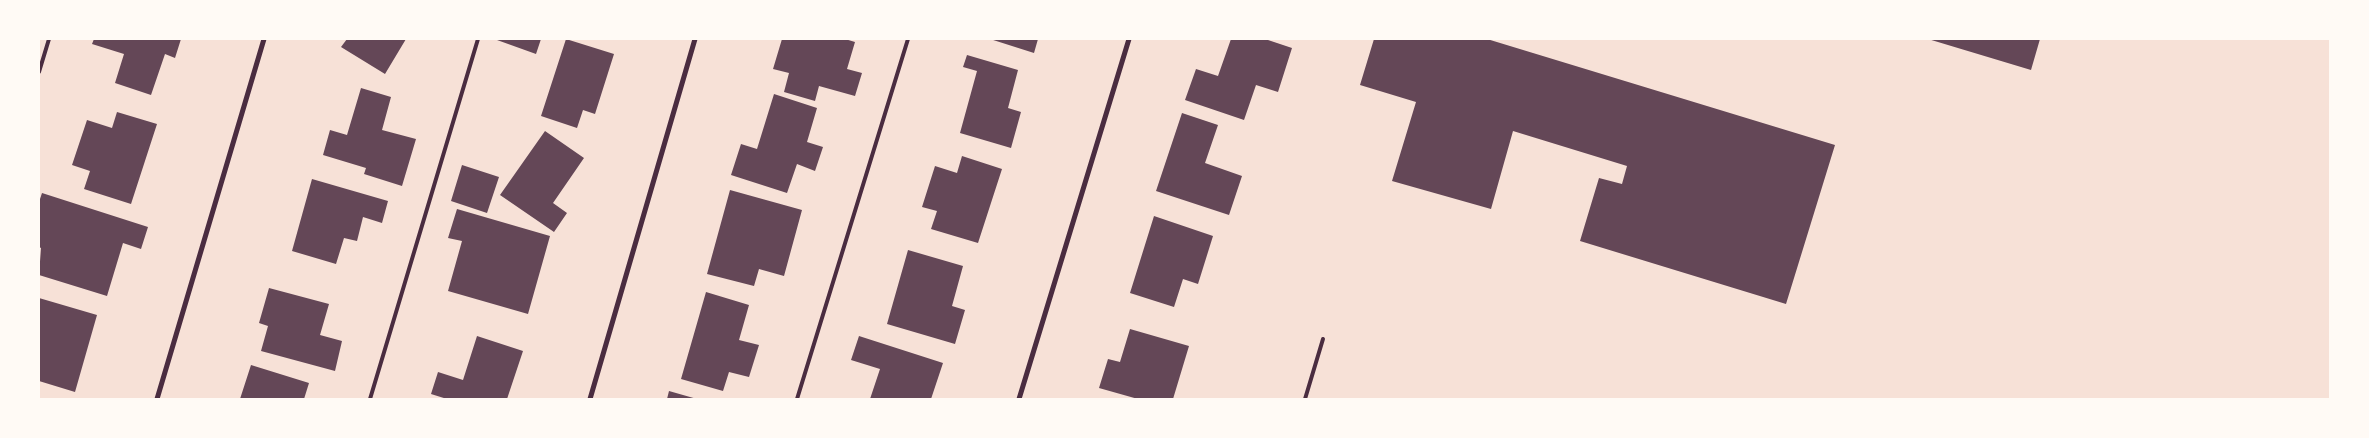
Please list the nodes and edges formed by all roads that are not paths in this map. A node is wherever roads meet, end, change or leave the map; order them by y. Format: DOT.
graph roads {
  1 [pos="49,39"];
  2 [pos="264,39"];
  3 [pos="478,39"];
  4 [pos="695,39"];
  5 [pos="908,39"];
  6 [pos="1129,39"];
  7 [pos="39,72"];
  8 [pos="1323,339"];
  9 [pos="157,399"];
  10 [pos="370,399"];
  11 [pos="590,399"];
  12 [pos="797,399"];
  13 [pos="1019,399"];
  14 [pos="1305,399"];
  1 -- 7 [label="lane"];
  2 -- 9 [label="street"];
  3 -- 10 [label="lane"];
  4 -- 11 [label="street"];
  5 -- 12 [label="lane"];
  6 -- 13 [label="street"];
  8 -- 14 [label="lane"];
}
